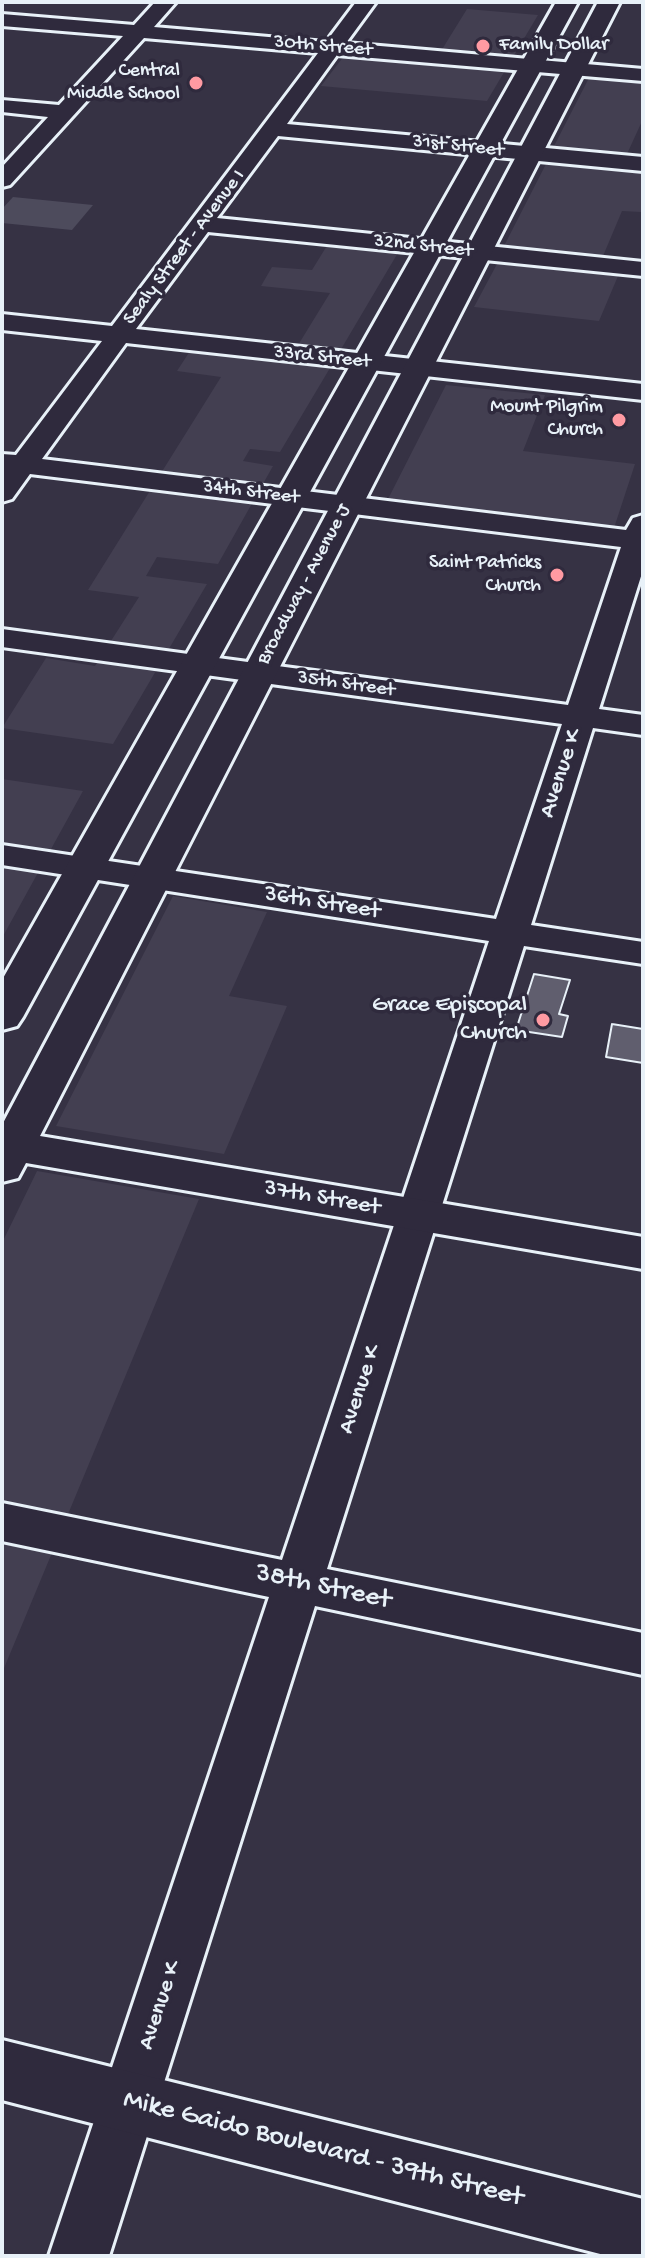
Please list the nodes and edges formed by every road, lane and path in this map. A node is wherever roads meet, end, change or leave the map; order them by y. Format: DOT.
graph roads {
  1 [pos="166,2"];
  2 [pos="366,2"];
  3 [pos="567,2"];
  4 [pos="609,2"];
  5 [pos="2,20"];
  6 [pos="139,31"];
  7 [pos="333,48"];
  8 [pos="532,66"];
  9 [pos="574,69"];
  10 [pos="643,75"];
  11 [pos="2,106"];
  12 [pos="65,112"];
  13 [pos="273,129"];
  14 [pos="486,149"];
  15 [pos="530,154"];
  16 [pos="643,164"];
  17 [pos="2,180"];
  18 [pos="203,224"];
  19 [pos="431,248"];
  20 [pos="478,253"];
  21 [pos="643,269"];
  22 [pos="2,322"];
  23 [pos="119,335"];
  24 [pos="367,363"];
  25 [pos="418,368"];
  26 [pos="643,392"];
  27 [pos="13,463"];
  28 [pos="2,493"];
  29 [pos="291,498"];
  30 [pos="347,505"];
  31 [pos="641,535"];
  32 [pos="2,638"];
  33 [pos="198,665"];
  34 [pos="259,673"];
  35 [pos="580,716"];
  36 [pos="643,725"];
  37 [pos="2,855"];
  38 [pos="85,867"];
  39 [pos="153,877"];
  40 [pos="510,933"];
  41 [pos="643,953"];
  42 [pos="2,1017"];
  43 [pos="6,1152"];
  44 [pos="418,1215"];
  45 [pos="643,1253"];
  46 [pos="2,1522"];
  47 [pos="298,1583"];
  48 [pos="643,1654"];
  49 [pos="2,2070"];
  50 [pos="130,2101"];
  51 [pos="643,2232"];
  52 [pos="79,2256"];
  1 -- 6 [label="street"];
  2 -- 7 [label="street, Sealy Street - Avenue I"];
  3 -- 8 [label="main road"];
  4 -- 9 [label="main road, Broadway - Avenue J"];
  5 -- 6 [label="street, 30th Street"];
  6 -- 7 [label="street, 30th Street"];
  6 -- 12 [label="street"];
  7 -- 8 [label="street, 30th Street"];
  7 -- 13 [label="street, Sealy Street - Avenue I"];
  8 -- 9 [label="street, 30th Street"];
  8 -- 14 [label="main road"];
  9 -- 10 [label="street, 30th Street"];
  9 -- 15 [label="main road, Broadway - Avenue J"];
  11 -- 12 [label="street"];
  12 -- 17 [label="street"];
  13 -- 14 [label="street, 31st Street"];
  13 -- 18 [label="street, Sealy Street - Avenue I"];
  14 -- 15 [label="street, 31st Street"];
  14 -- 19 [label="main road"];
  15 -- 16 [label="street, 31st Street"];
  15 -- 20 [label="main road, Broadway - Avenue J"];
  18 -- 19 [label="street, 32nd Street"];
  18 -- 23 [label="street, Sealy Street - Avenue I"];
  19 -- 20 [label="street, 32nd Street"];
  19 -- 24 [label="main road"];
  20 -- 21 [label="street, 32nd Street"];
  20 -- 25 [label="main road, Broadway - Avenue J"];
  22 -- 23 [label="street, 33rd Street"];
  23 -- 24 [label="street, 33rd Street"];
  23 -- 27 [label="street, Sealy Street - Avenue I"];
  24 -- 25 [label="street, 33rd Street"];
  24 -- 29 [label="main road"];
  25 -- 26 [label="street, 33rd Street"];
  25 -- 30 [label="main road, Broadway - Avenue J"];
  27 -- 28 [label="street, Sealy Street - Avenue I"];
  27 -- 29 [label="street, 34th Street"];
  29 -- 30 [label="street, 34th Street"];
  29 -- 33 [label="main road"];
  30 -- 31 [label="street, 34th Street"];
  30 -- 34 [label="main road, Broadway - Avenue J"];
  31 -- 35 [label="street, Avenue K"];
  32 -- 33 [label="street, 35th Street"];
  33 -- 34 [label="street, 35th Street"];
  33 -- 38 [label="main road"];
  34 -- 35 [label="street, 35th Street"];
  34 -- 39 [label="main road, Broadway - Avenue J"];
  35 -- 36 [label="street, 35th Street"];
  35 -- 40 [label="street, Avenue K"];
  37 -- 38 [label="street, 36th Street"];
  38 -- 39 [label="street, 36th Street"];
  38 -- 42 [label="main road"];
  39 -- 40 [label="street, 36th Street"];
  39 -- 43 [label="main road, Broadway - Avenue J"];
  40 -- 41 [label="street, 36th Street"];
  40 -- 44 [label="street, Avenue K"];
  43 -- 44 [label="main road, 37th Street"];
  44 -- 45 [label="main road, 37th Street"];
  44 -- 47 [label="street, Avenue K"];
  46 -- 47 [label="street, 38th Street"];
  47 -- 48 [label="street, 38th Street"];
  47 -- 50 [label="street, Avenue K"];
  49 -- 50 [label="main road, Mike Gaido Boulevard - 39th Street"];
  50 -- 51 [label="main road, Mike Gaido Boulevard - 39th Street"];
  50 -- 52 [label="street, Avenue K"];
}
